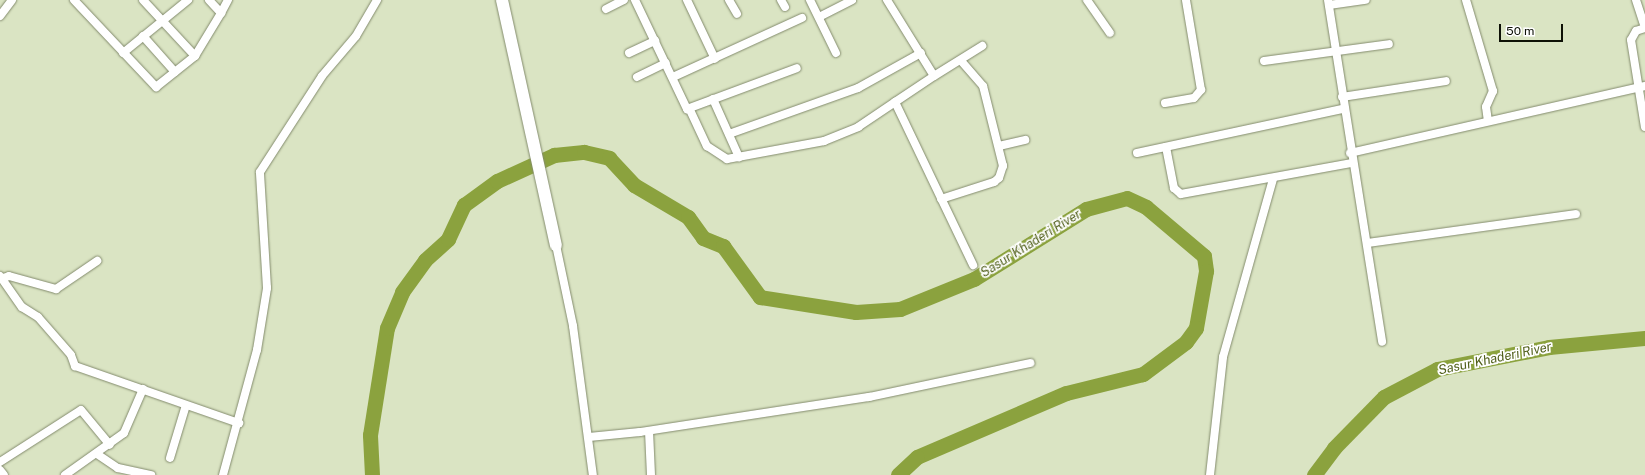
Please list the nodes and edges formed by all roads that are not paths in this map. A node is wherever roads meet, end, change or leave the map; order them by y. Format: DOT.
graph roads {
  1 [pos="12,0"];
  2 [pos="74,0"];
  3 [pos="143,0"];
  4 [pos="188,0"];
  5 [pos="209,0"];
  6 [pos="228,0"];
  7 [pos="377,0"];
  8 [pos="502,0"];
  9 [pos="624,0"];
  10 [pos="635,0"];
  11 [pos="687,0"];
  12 [pos="729,0"];
  13 [pos="810,0"];
  14 [pos="852,0"];
  15 [pos="887,0"];
  16 [pos="1087,0"];
  17 [pos="1186,0"];
  18 [pos="1366,0"];
  19 [pos="1466,0"];
  20 [pos="1636,0"];
  21 [pos="1329,3"];
  22 [pos="606,9"];
  23 [pos="221,13"];
  24 [pos="737,14"];
  25 [pos="0,16"];
  26 [pos="819,17"];
  27 [pos="802,18"];
  28 [pos="163,20"];
  29 [pos="1645,28"];
  30 [pos="1110,33"];
  31 [pos="143,36"];
  32 [pos="655,41"];
  33 [pos="1390,44"];
  34 [pos="982,46"];
  35 [pos="1335,50"];
  36 [pos="123,53"];
  37 [pos="629,53"];
  38 [pos="836,53"];
  39 [pos="921,53"];
  40 [pos="195,56"];
  41 [pos="715,59"];
  42 [pos="961,61"];
  43 [pos="1264,61"];
  44 [pos="666,63"];
  45 [pos="797,68"];
  46 [pos="175,72"];
  47 [pos="934,76"];
  48 [pos="673,77"];
  49 [pos="637,78"];
  50 [pos="1446,81"];
  51 [pos="1641,86"];
  52 [pos="1342,97"];
  53 [pos="713,100"];
  54 [pos="895,102"];
  55 [pos="1165,103"];
  56 [pos="1343,109"];
  57 [pos="690,110"];
  58 [pos="1488,121"];
  59 [pos="1645,127"];
  60 [pos="729,134"];
  61 [pos="1025,140"];
  62 [pos="999,146"];
  63 [pos="1166,147"];
  64 [pos="1137,153"];
  65 [pos="1350,153"];
  66 [pos="739,157"];
  67 [pos="1352,163"];
  68 [pos="1273,179"];
  69 [pos="941,199"];
  70 [pos="1576,214"];
  71 [pos="1368,243"];
  72 [pos="556,245"];
  73 [pos="97,261"];
  74 [pos="972,265"];
  75 [pos="1,278"];
  76 [pos="1382,342"];
  77 [pos="1030,363"];
  78 [pos="143,389"];
  79 [pos="186,404"];
  80 [pos="239,423"];
  81 [pos="649,431"];
  82 [pos="589,437"];
  83 [pos="110,445"];
  84 [pos="97,454"];
  85 [pos="170,458"];
  86 [pos="0,462"];
  87 [pos="0,470"];
  88 [pos="4,475"];
  89 [pos="65,475"];
  90 [pos="151,475"];
  91 [pos="223,475"];
  92 [pos="593,475"];
  93 [pos="651,475"];
  94 [pos="1210,475"];
  1 -- 25 [label="street"];
  2 -- 36 [label="street"];
  3 -- 28 [label="street"];
  4 -- 28 [label="street"];
  5 -- 23 [label="street"];
  6 -- 23 [label="street"];
  7 -- 80 [label="street"];
  8 -- 72 [label="street"];
  9 -- 22 [label="street"];
  10 -- 32 [label="street"];
  11 -- 41 [label="street"];
  12 -- 24 [label="street"];
  13 -- 26 [label="street"];
  14 -- 26 [label="street"];
  15 -- 39 [label="street"];
  16 -- 30 [label="street"];
  17 -- 55 [label="street"];
  18 -- 21 [label="street"];
  19 -- 58 [label="street"];
  20 -- 29 [label="street"];
  21 -- 35 [label="street"];
  23 -- 40 [label="street"];
  26 -- 38 [label="street"];
  27 -- 41 [label="street"];
  28 -- 31 [label="street"];
  28 -- 40 [label="street"];
  29 -- 51 [label="street"];
  31 -- 36 [label="street"];
  31 -- 46 [label="street"];
  32 -- 37 [label="street"];
  32 -- 44 [label="street"];
  33 -- 35 [label="street"];
  34 -- 42 [label="street"];
  35 -- 43 [label="street"];
  35 -- 52 [label="street"];
  36 -- 46 [label="street"];
  39 -- 47 [label="street"];
  39 -- 60 [label="street"];
  40 -- 46 [label="street"];
  41 -- 48 [label="street"];
  42 -- 47 [label="street"];
  42 -- 62 [label="street"];
  44 -- 48 [label="street"];
  44 -- 49 [label="street"];
  45 -- 53 [label="street"];
  47 -- 54 [label="street"];
  48 -- 57 [label="street"];
  50 -- 52 [label="street"];
  51 -- 58 [label="street"];
  51 -- 59 [label="street"];
  52 -- 56 [label="street"];
  53 -- 57 [label="street"];
  53 -- 60 [label="street"];
  54 -- 66 [label="street"];
  54 -- 69 [label="street"];
  56 -- 63 [label="street"];
  56 -- 65 [label="street"];
  57 -- 66 [label="street"];
  58 -- 65 [label="street"];
  60 -- 66 [label="street"];
  61 -- 62 [label="street"];
  62 -- 69 [label="street"];
  63 -- 64 [label="street"];
  63 -- 68 [label="street"];
  65 -- 67 [label="street"];
  67 -- 68 [label="street"];
  67 -- 71 [label="street"];
  68 -- 94 [label="street"];
  69 -- 74 [label="street"];
  70 -- 71 [label="street"];
  71 -- 76 [label="street"];
  72 -- 82 [label="street"];
  73 -- 75 [label="street"];
  75 -- 78 [label="street"];
  77 -- 81 [label="street"];
  78 -- 79 [label="street"];
  78 -- 83 [label="street"];
  79 -- 80 [label="street"];
  79 -- 85 [label="street"];
  80 -- 91 [label="street"];
  81 -- 82 [label="street"];
  81 -- 93 [label="street"];
  82 -- 92 [label="street"];
  83 -- 84 [label="street"];
  83 -- 86 [label="street"];
  84 -- 89 [label="street"];
  84 -- 90 [label="street"];
  87 -- 88 [label="street"];
}
